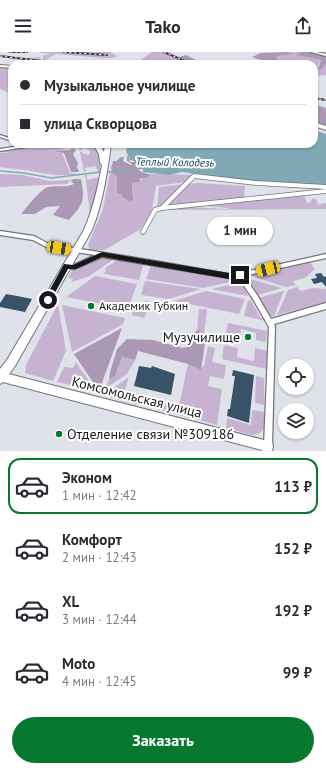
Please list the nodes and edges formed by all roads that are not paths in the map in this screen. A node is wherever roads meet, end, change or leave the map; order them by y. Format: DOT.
graph roads {
  1 [pos="312,52"];
  2 [pos="326,56"];
  3 [pos="16,148"];
  4 [pos="98,148"];
  5 [pos="107,148"];
  6 [pos="0,150"];
  7 [pos="104,173"];
  8 [pos="326,187"];
  9 [pos="326,191"];
  10 [pos="162,208"];
  11 [pos="143,232"];
  12 [pos="0,233"];
  13 [pos="76,251"];
  14 [pos="102,255"];
  15 [pos="326,256"];
  16 [pos="66,266"];
  17 [pos="240,275"];
  18 [pos="326,306"];
  19 [pos="270,322"];
  20 [pos="0,378"];
  21 [pos="268,448"];
  1 -- 2 [label="street"];
  3 -- 6 [label="street"];
  4 -- 7 [label="main road"];
  5 -- 7 [label="main road"];
  7 -- 13 [label="main road"];
  8 -- 10 [label="street"];
  9 -- 10 [label="street"];
  10 -- 11 [label="street"];
  12 -- 13 [label="street"];
  13 -- 14 [label="street"];
  13 -- 16 [label="main road"];
  14 -- 16 [label="street"];
  14 -- 17 [label="street"];
  15 -- 17 [label="street"];
  16 -- 20 [label="main road"];
  17 -- 19 [label="street"];
  18 -- 19 [label="street"];
  19 -- 21 [label="street"];
  20 -- 21 [label="street, Комсомольская улица"];
}
